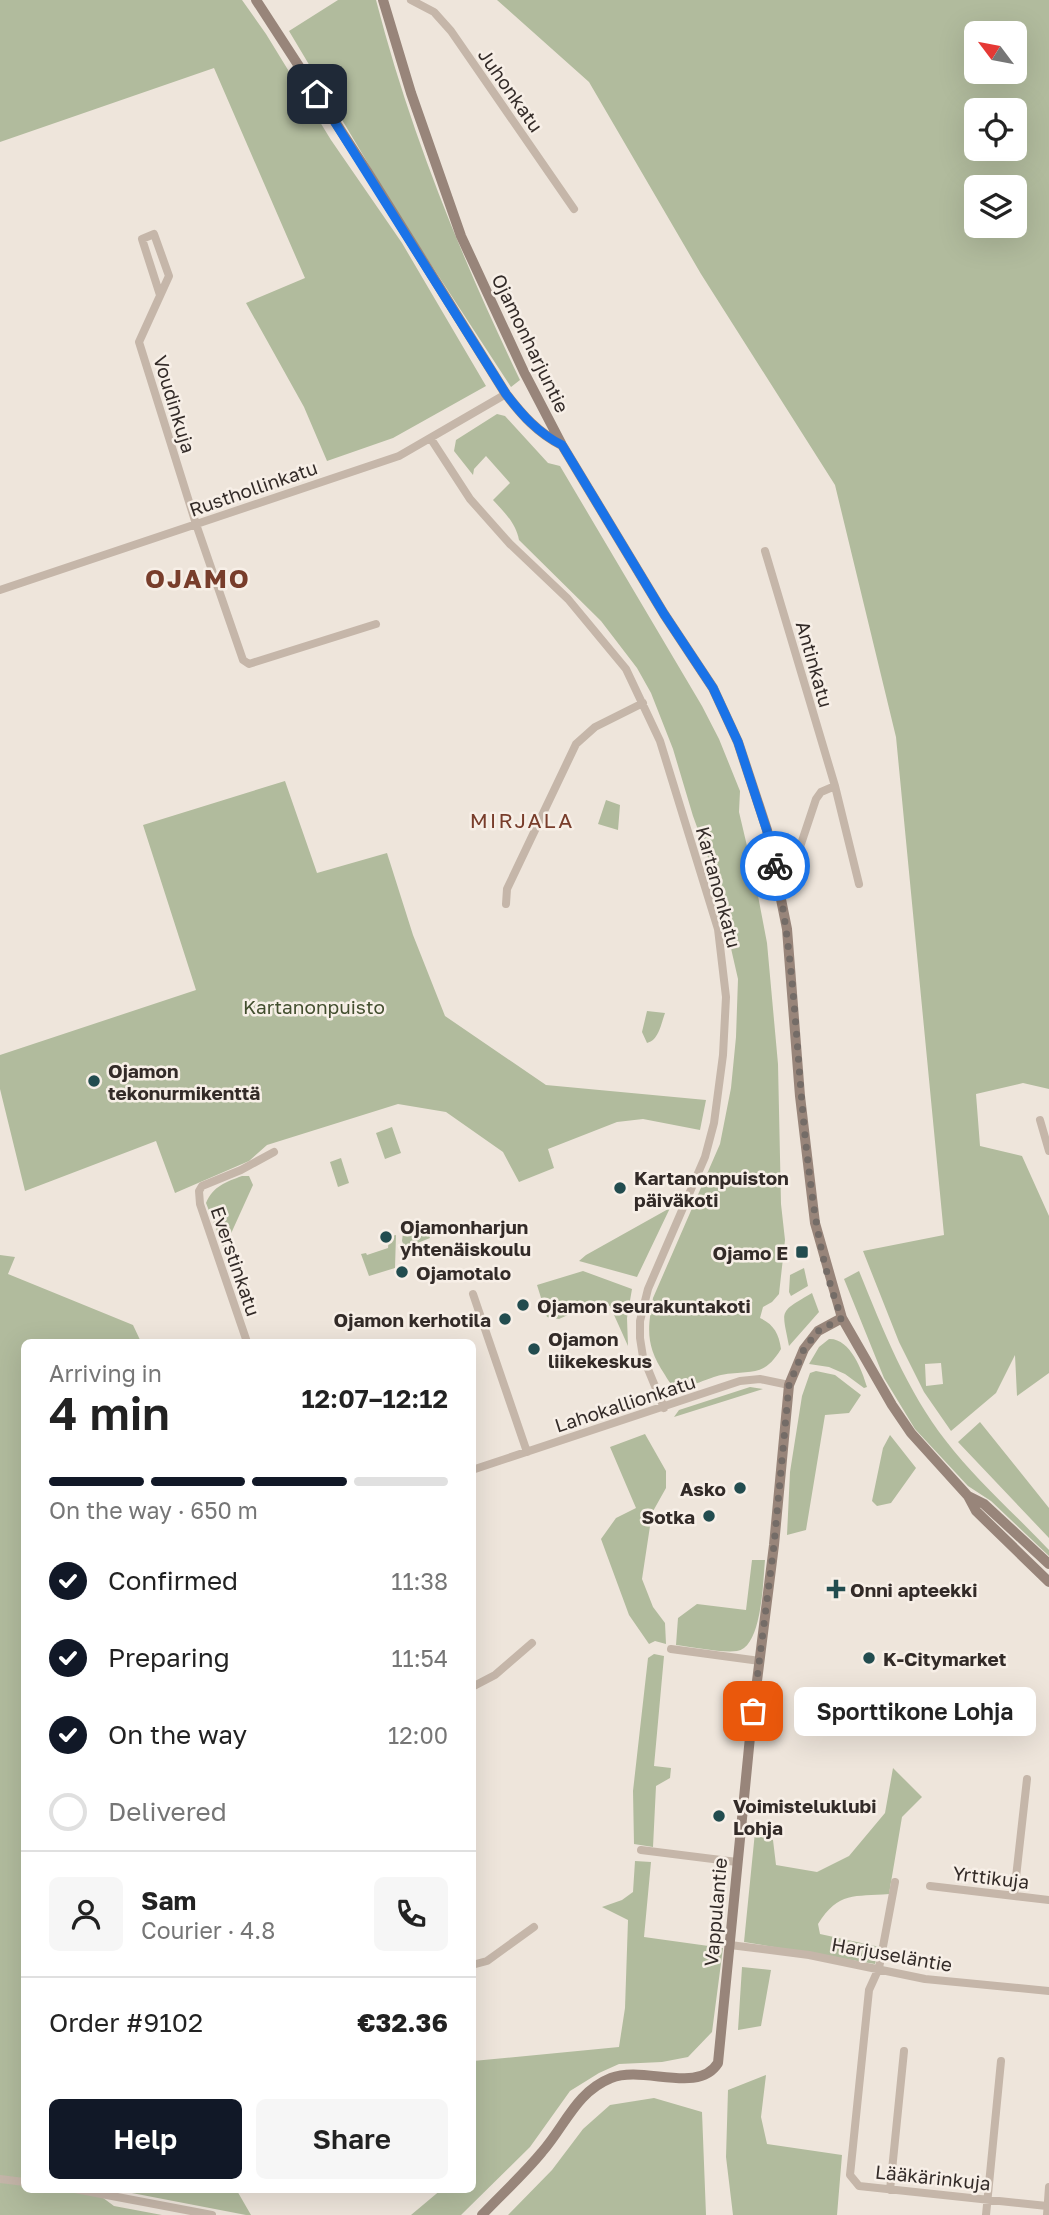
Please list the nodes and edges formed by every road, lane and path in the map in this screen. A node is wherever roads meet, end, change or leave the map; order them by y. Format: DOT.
graph roads {
  1 [pos="256,0"];
  2 [pos="383,0"];
  3 [pos="411,0"];
  4 [pos="574,209"];
  5 [pos="160,295"];
  6 [pos="506,394"];
  7 [pos="431,439"];
  8 [pos="562,445"];
  9 [pos="196,524"];
  10 [pos="765,551"];
  11 [pos="0,590"];
  12 [pos="376,624"];
  13 [pos="643,703"];
  14 [pos="835,786"];
  15 [pos="778,877"];
  16 [pos="859,884"];
  17 [pos="506,904"];
  18 [pos="1040,1120"];
  19 [pos="274,1152"];
  20 [pos="1049,1152"];
  21 [pos="473,1294"];
  22 [pos="842,1318"];
  23 [pos="246,1339"];
  24 [pos="789,1385"];
  25 [pos="664,1408"];
  26 [pos="527,1452"];
  27 [pos="476,1469"];
  28 [pos="968,1496"];
  29 [pos="1049,1564"];
  30 [pos="1049,1581"];
  31 [pos="532,1643"];
  32 [pos="671,1649"];
  33 [pos="760,1661"];
  34 [pos="476,1684"];
  35 [pos="1027,1779"];
  36 [pos="641,1850"];
  37 [pos="737,1862"];
  38 [pos="895,1882"];
  39 [pos="930,1886"];
  40 [pos="1014,1895"];
  41 [pos="1049,1900"];
  42 [pos="534,1927"];
  43 [pos="730,1945"];
  44 [pos="476,1964"];
  45 [pos="879,1968"];
  46 [pos="1049,1991"];
  47 [pos="904,2051"];
  48 [pos="1001,2061"];
  49 [pos="0,2179"];
  50 [pos="21,2182"];
  51 [pos="1049,2188"];
  52 [pos="890,2190"];
  53 [pos="96,2193"];
  54 [pos="987,2199"];
  55 [pos="1047,2210"];
  56 [pos="212,2215"];
  57 [pos="482,2215"];
  58 [pos="986,2215"];
  1 -- 6 [label="main road"];
  2 -- 8 [label="main road, Ojamonharjuntie"];
  3 -- 4 [label="street, Juhonkatu"];
  5 -- 5 [label="street, Voudinkuja"];
  5 -- 9 [label="street, Voudinkuja"];
  6 -- 7 [label="street, Rusthollinkatu"];
  6 -- 8 [label="main road"];
  7 -- 9 [label="street, Rusthollinkatu"];
  7 -- 13 [label="street, Kartanonkatu"];
  8 -- 15 [label="main road, Ojamonharjuntie"];
  9 -- 11 [label="street, Rusthollinkatu"];
  9 -- 12 [label="street, Voudinkuja"];
  10 -- 14 [label="street, Antinkatu"];
  13 -- 17 [label="street"];
  13 -- 25 [label="street, Kartanonkatu"];
  14 -- 15 [label="street"];
  14 -- 16 [label="street, Antinkatu"];
  15 -- 22 [label="main road, Ojamonharjuntie"];
  18 -- 20 [label="street"];
  19 -- 23 [label="street, Everstinkatu"];
  21 -- 26 [label="street"];
  22 -- 24 [label="main road, Vappulantie"];
  22 -- 28 [label="main road, Ojamonharjuntie"];
  24 -- 25 [label="street, Lahokallionkatu"];
  24 -- 33 [label="main road, Vappulantie"];
  25 -- 26 [label="street, Lahokallionkatu"];
  26 -- 27 [label="street, Lahokallionkatu"];
  28 -- 29 [label="main road, Ojamonharjuntie"];
  28 -- 30 [label="main road, Ojamonharjuntie"];
  31 -- 34 [label="street"];
  32 -- 33 [label="street"];
  33 -- 37 [label="main road, Vappulantie"];
  35 -- 40 [label="street"];
  36 -- 37 [label="street"];
  37 -- 43 [label="main road, Vappulantie"];
  38 -- 45 [label="street, Lääkärinkuja"];
  39 -- 40 [label="street, Yrttikuja"];
  40 -- 41 [label="street, Yrttikuja"];
  42 -- 44 [label="street"];
  43 -- 45 [label="street, Harjuseläntie"];
  43 -- 57 [label="main road, Vappulantie"];
  45 -- 46 [label="street, Harjuseläntie"];
  45 -- 52 [label="street, Lääkärinkuja"];
  47 -- 52 [label="street"];
  48 -- 54 [label="street"];
  49 -- 50 [label="street"];
  51 -- 55 [label="street"];
  52 -- 54 [label="street, Lääkärinkuja"];
  53 -- 56 [label="street"];
  54 -- 55 [label="street, Lääkärinkuja"];
  54 -- 58 [label="street"];
}
